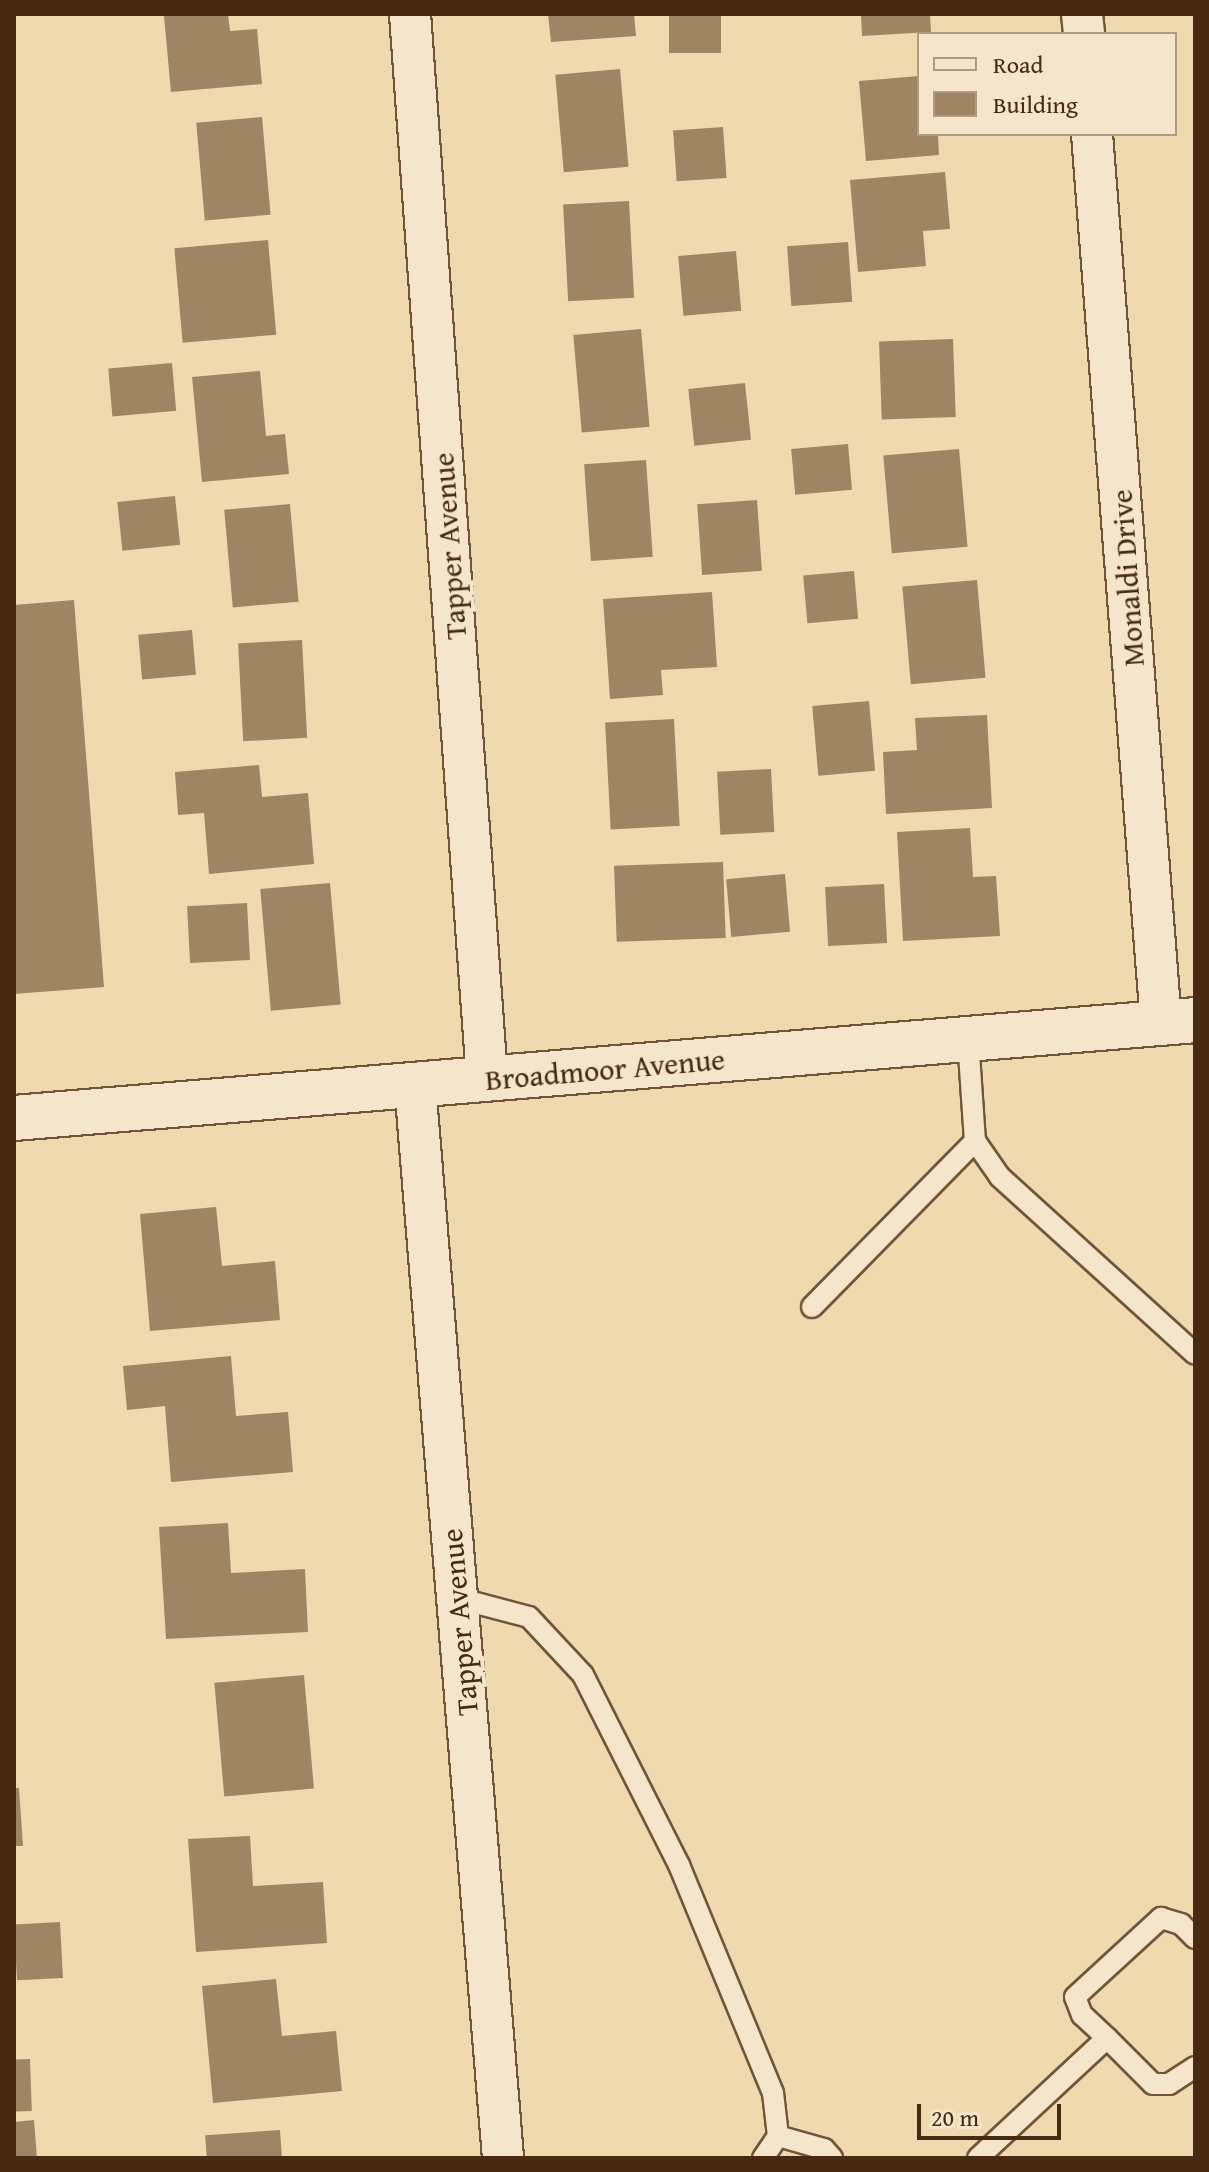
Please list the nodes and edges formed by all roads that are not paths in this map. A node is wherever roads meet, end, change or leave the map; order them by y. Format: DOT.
graph roads {
  1 [pos="410,14"];
  2 [pos="1092,136"];
  3 [pos="1178,1021"];
  4 [pos="968,1039"];
  5 [pos="487,1079"];
  6 [pos="415,1085"];
  7 [pos="14,1118"];
  8 [pos="975,1141"];
  9 [pos="812,1307"];
  10 [pos="1195,1354"];
  11 [pos="457,1598"];
  12 [pos="1195,1938"];
  13 [pos="1107,2038"];
  14 [pos="1195,2067"];
  15 [pos="778,2136"];
  16 [pos="503,2158"];
  17 [pos="763,2158"];
  18 [pos="832,2158"];
  19 [pos="978,2158"];
  1 -- 5 [label="street, Tapper Avenue"];
  2 -- 3 [label="street, Monaldi Drive"];
  3 -- 4 [label="street, Broadmoor Avenue"];
  4 -- 5 [label="street, Broadmoor Avenue"];
  4 -- 8 [label="lane"];
  5 -- 6 [label="street, Broadmoor Avenue"];
  6 -- 7 [label="street, Broadmoor Avenue"];
  6 -- 11 [label="street, Tapper Avenue"];
  8 -- 9 [label="lane"];
  8 -- 10 [label="lane"];
  11 -- 15 [label="lane"];
  11 -- 16 [label="street, Tapper Avenue"];
  12 -- 13 [label="lane"];
  13 -- 14 [label="lane"];
  13 -- 19 [label="lane"];
  15 -- 17 [label="lane"];
  15 -- 18 [label="lane"];
}
